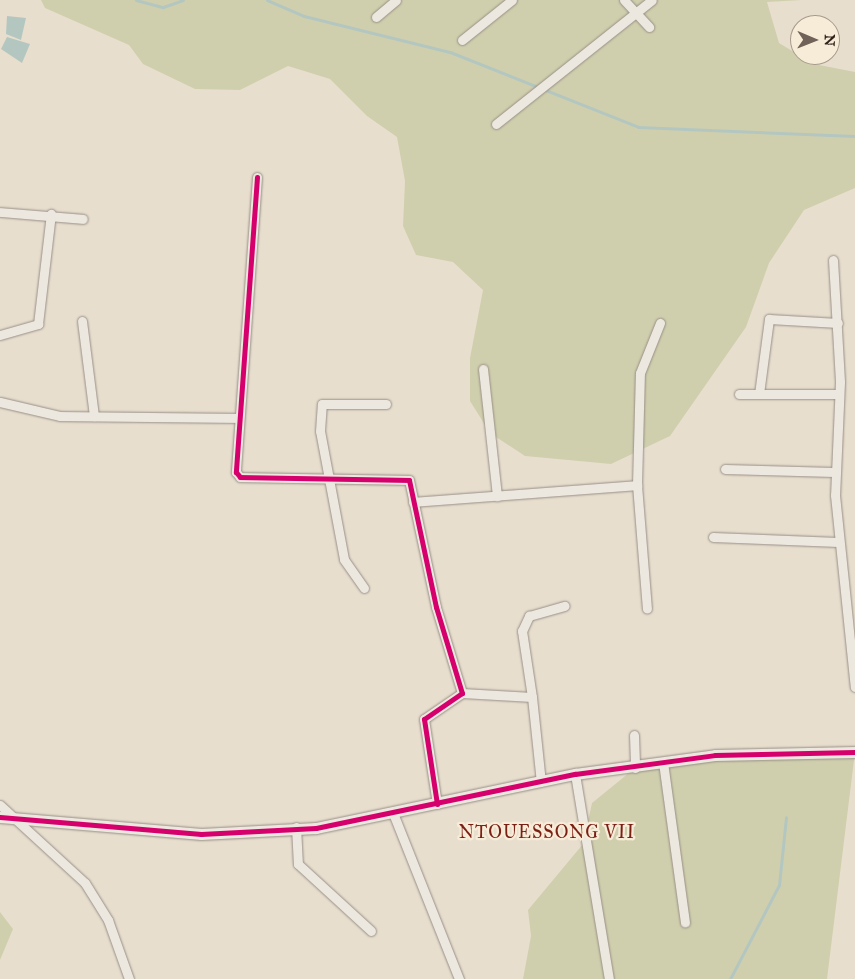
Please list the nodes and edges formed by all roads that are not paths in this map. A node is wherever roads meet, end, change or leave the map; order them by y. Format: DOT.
graph roads {
  1 [pos="396,0"];
  2 [pos="512,0"];
  3 [pos="624,0"];
  4 [pos="652,0"];
  5 [pos="638,11"];
  6 [pos="376,17"];
  7 [pos="649,27"];
  8 [pos="462,40"];
  9 [pos="496,124"];
  10 [pos="257,177"];
  11 [pos="0,212"];
  12 [pos="51,214"];
  13 [pos="83,219"];
  14 [pos="833,260"];
  15 [pos="82,321"];
  16 [pos="660,322"];
  17 [pos="838,323"];
  18 [pos="0,334"];
  19 [pos="483,369"];
  20 [pos="739,394"];
  21 [pos="759,394"];
  22 [pos="839,394"];
  23 [pos="0,402"];
  24 [pos="386,404"];
  25 [pos="94,416"];
  26 [pos="239,418"];
  27 [pos="725,469"];
  28 [pos="834,472"];
  29 [pos="330,478"];
  30 [pos="637,484"];
  31 [pos="497,496"];
  32 [pos="413,502"];
  33 [pos="713,537"];
  34 [pos="838,542"];
  35 [pos="364,588"];
  36 [pos="564,606"];
  37 [pos="647,609"];
  38 [pos="855,687"];
  39 [pos="462,692"];
  40 [pos="532,697"];
  41 [pos="634,735"];
  42 [pos="855,752"];
  43 [pos="663,762"];
  44 [pos="635,768"];
  45 [pos="575,774"];
  46 [pos="541,782"];
  47 [pos="437,804"];
  48 [pos="0,805"];
  49 [pos="393,814"];
  50 [pos="0,817"];
  51 [pos="21,820"];
  52 [pos="296,828"];
  53 [pos="685,922"];
  54 [pos="371,931"];
  55 [pos="129,979"];
  56 [pos="459,979"];
  57 [pos="608,979"];
  1 -- 6 [label="street"];
  2 -- 8 [label="street"];
  3 -- 5 [label="street"];
  4 -- 5 [label="street"];
  5 -- 7 [label="street"];
  5 -- 9 [label="street"];
  10 -- 26 [label="street"];
  11 -- 12 [label="street"];
  12 -- 13 [label="street"];
  12 -- 18 [label="street"];
  14 -- 17 [label="street"];
  15 -- 25 [label="street"];
  16 -- 30 [label="street"];
  17 -- 21 [label="street"];
  17 -- 22 [label="street"];
  19 -- 31 [label="street"];
  20 -- 21 [label="street"];
  21 -- 22 [label="street"];
  22 -- 28 [label="street"];
  23 -- 25 [label="street"];
  24 -- 29 [label="street"];
  25 -- 26 [label="street"];
  26 -- 29 [label="street"];
  27 -- 28 [label="street"];
  28 -- 34 [label="street"];
  29 -- 32 [label="street"];
  29 -- 35 [label="street"];
  30 -- 31 [label="street"];
  30 -- 37 [label="street"];
  31 -- 32 [label="street"];
  32 -- 39 [label="street"];
  33 -- 34 [label="street"];
  34 -- 38 [label="street"];
  36 -- 40 [label="street"];
  39 -- 40 [label="street"];
  39 -- 47 [label="street"];
  40 -- 46 [label="street"];
  41 -- 44 [label="street"];
  42 -- 43 [label="street"];
  43 -- 44 [label="street"];
  43 -- 53 [label="street"];
  44 -- 45 [label="street"];
  45 -- 46 [label="street"];
  45 -- 57 [label="street"];
  46 -- 47 [label="street"];
  47 -- 49 [label="street"];
  48 -- 51 [label="street"];
  49 -- 52 [label="street"];
  49 -- 56 [label="street"];
  50 -- 51 [label="street"];
  51 -- 52 [label="street"];
  51 -- 55 [label="street"];
  52 -- 54 [label="street"];
}
